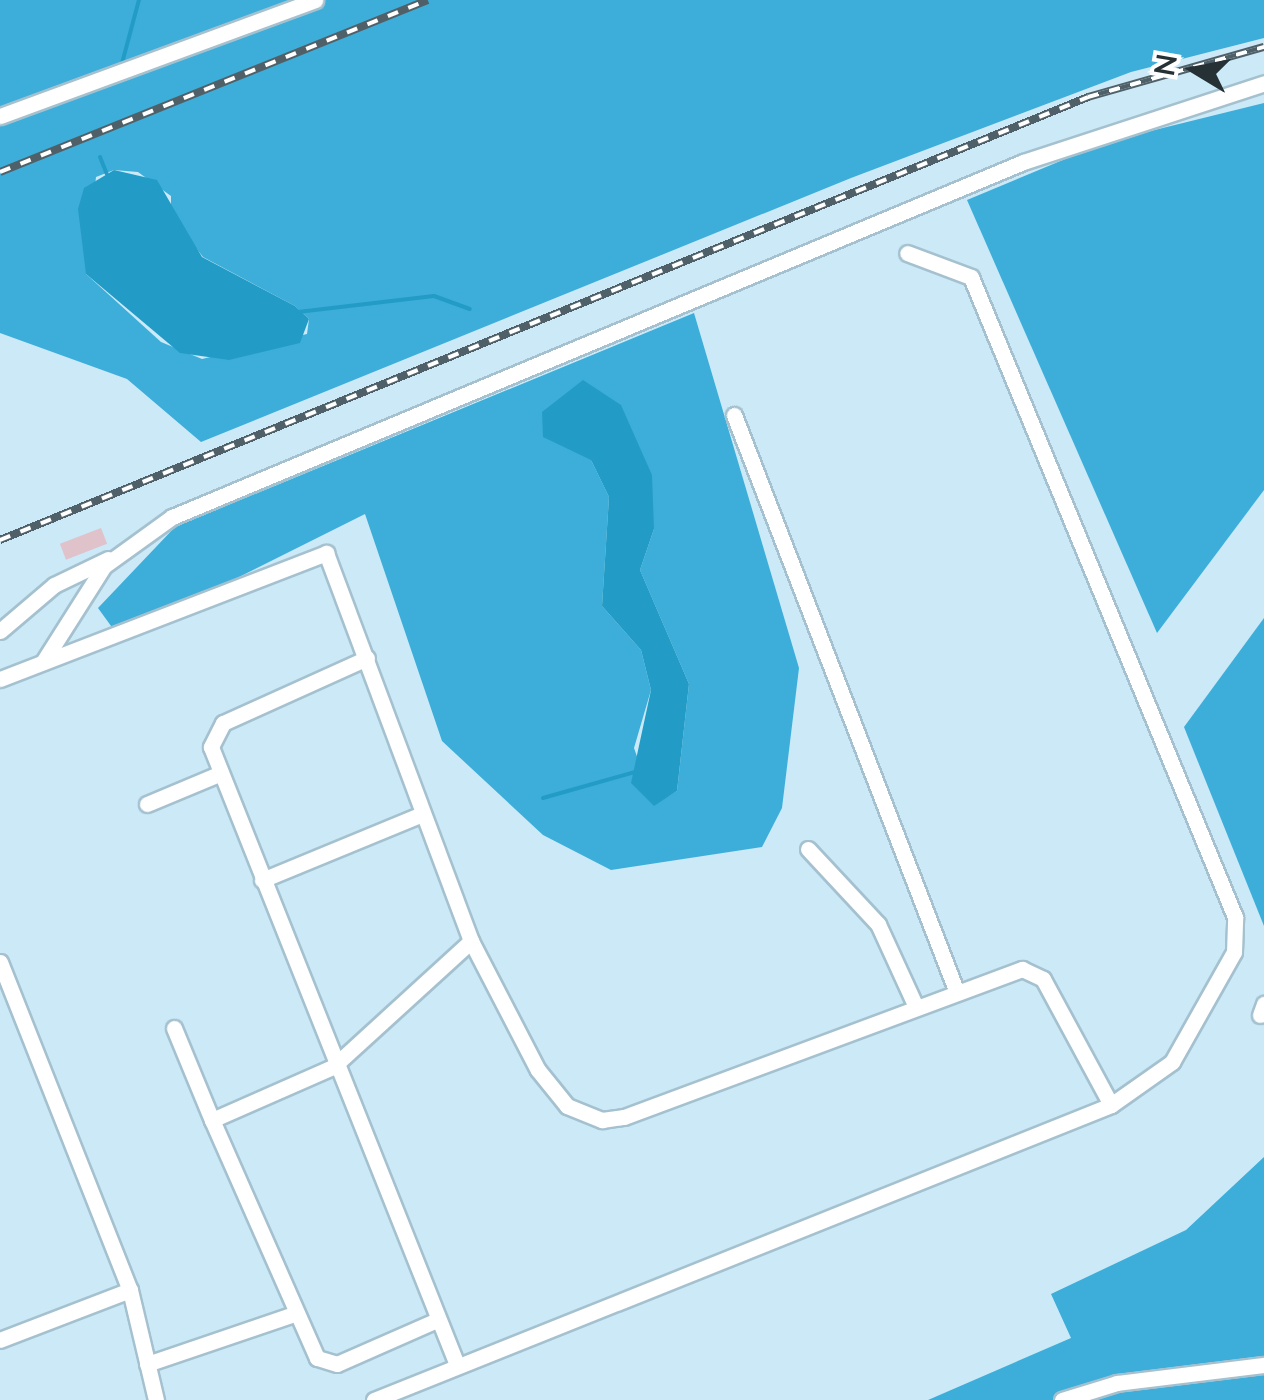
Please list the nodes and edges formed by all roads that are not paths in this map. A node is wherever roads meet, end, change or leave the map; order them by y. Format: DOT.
graph roads {
  1 [pos="315,0"];
  2 [pos="1264,83"];
  3 [pos="0,116"];
  4 [pos="907,253"];
  5 [pos="734,415"];
  6 [pos="116,556"];
  7 [pos="0,631"];
  8 [pos="367,658"];
  9 [pos="43,662"];
  10 [pos="0,679"];
  11 [pos="220,773"];
  12 [pos="147,804"];
  13 [pos="422,814"];
  14 [pos="808,849"];
  15 [pos="262,880"];
  16 [pos="471,941"];
  17 [pos="2,973"];
  18 [pos="956,990"];
  19 [pos="914,1005"];
  20 [pos="174,1028"];
  21 [pos="334,1067"];
  22 [pos="1111,1105"];
  23 [pos="212,1120"];
  24 [pos="130,1290"];
  25 [pos="294,1314"];
  26 [pos="438,1320"];
  27 [pos="0,1340"];
  28 [pos="146,1364"];
  29 [pos="456,1365"];
  30 [pos="1264,1365"];
  31 [pos="156,1400"];
  32 [pos="374,1400"];
  33 [pos="1062,1400"];
  1 -- 3 [label="lane"];
  2 -- 6 [label="lane"];
  4 -- 22 [label="lane"];
  5 -- 18 [label="lane"];
  6 -- 7 [label="lane"];
  6 -- 9 [label="lane"];
  8 -- 9 [label="lane"];
  8 -- 11 [label="lane"];
  8 -- 13 [label="lane"];
  9 -- 10 [label="lane"];
  11 -- 12 [label="lane"];
  11 -- 15 [label="lane"];
  13 -- 15 [label="lane"];
  13 -- 16 [label="lane"];
  14 -- 19 [label="lane"];
  15 -- 21 [label="lane"];
  16 -- 19 [label="lane"];
  16 -- 21 [label="lane"];
  17 -- 24 [label="lane"];
  18 -- 19 [label="lane"];
  18 -- 22 [label="lane"];
  20 -- 23 [label="lane"];
  21 -- 23 [label="lane"];
  21 -- 26 [label="lane"];
  22 -- 29 [label="lane"];
  23 -- 25 [label="lane"];
  24 -- 27 [label="lane"];
  24 -- 28 [label="lane"];
  25 -- 26 [label="lane"];
  25 -- 28 [label="lane"];
  26 -- 29 [label="lane"];
  28 -- 31 [label="lane"];
  29 -- 32 [label="lane"];
  30 -- 33 [label="lane"];
}
